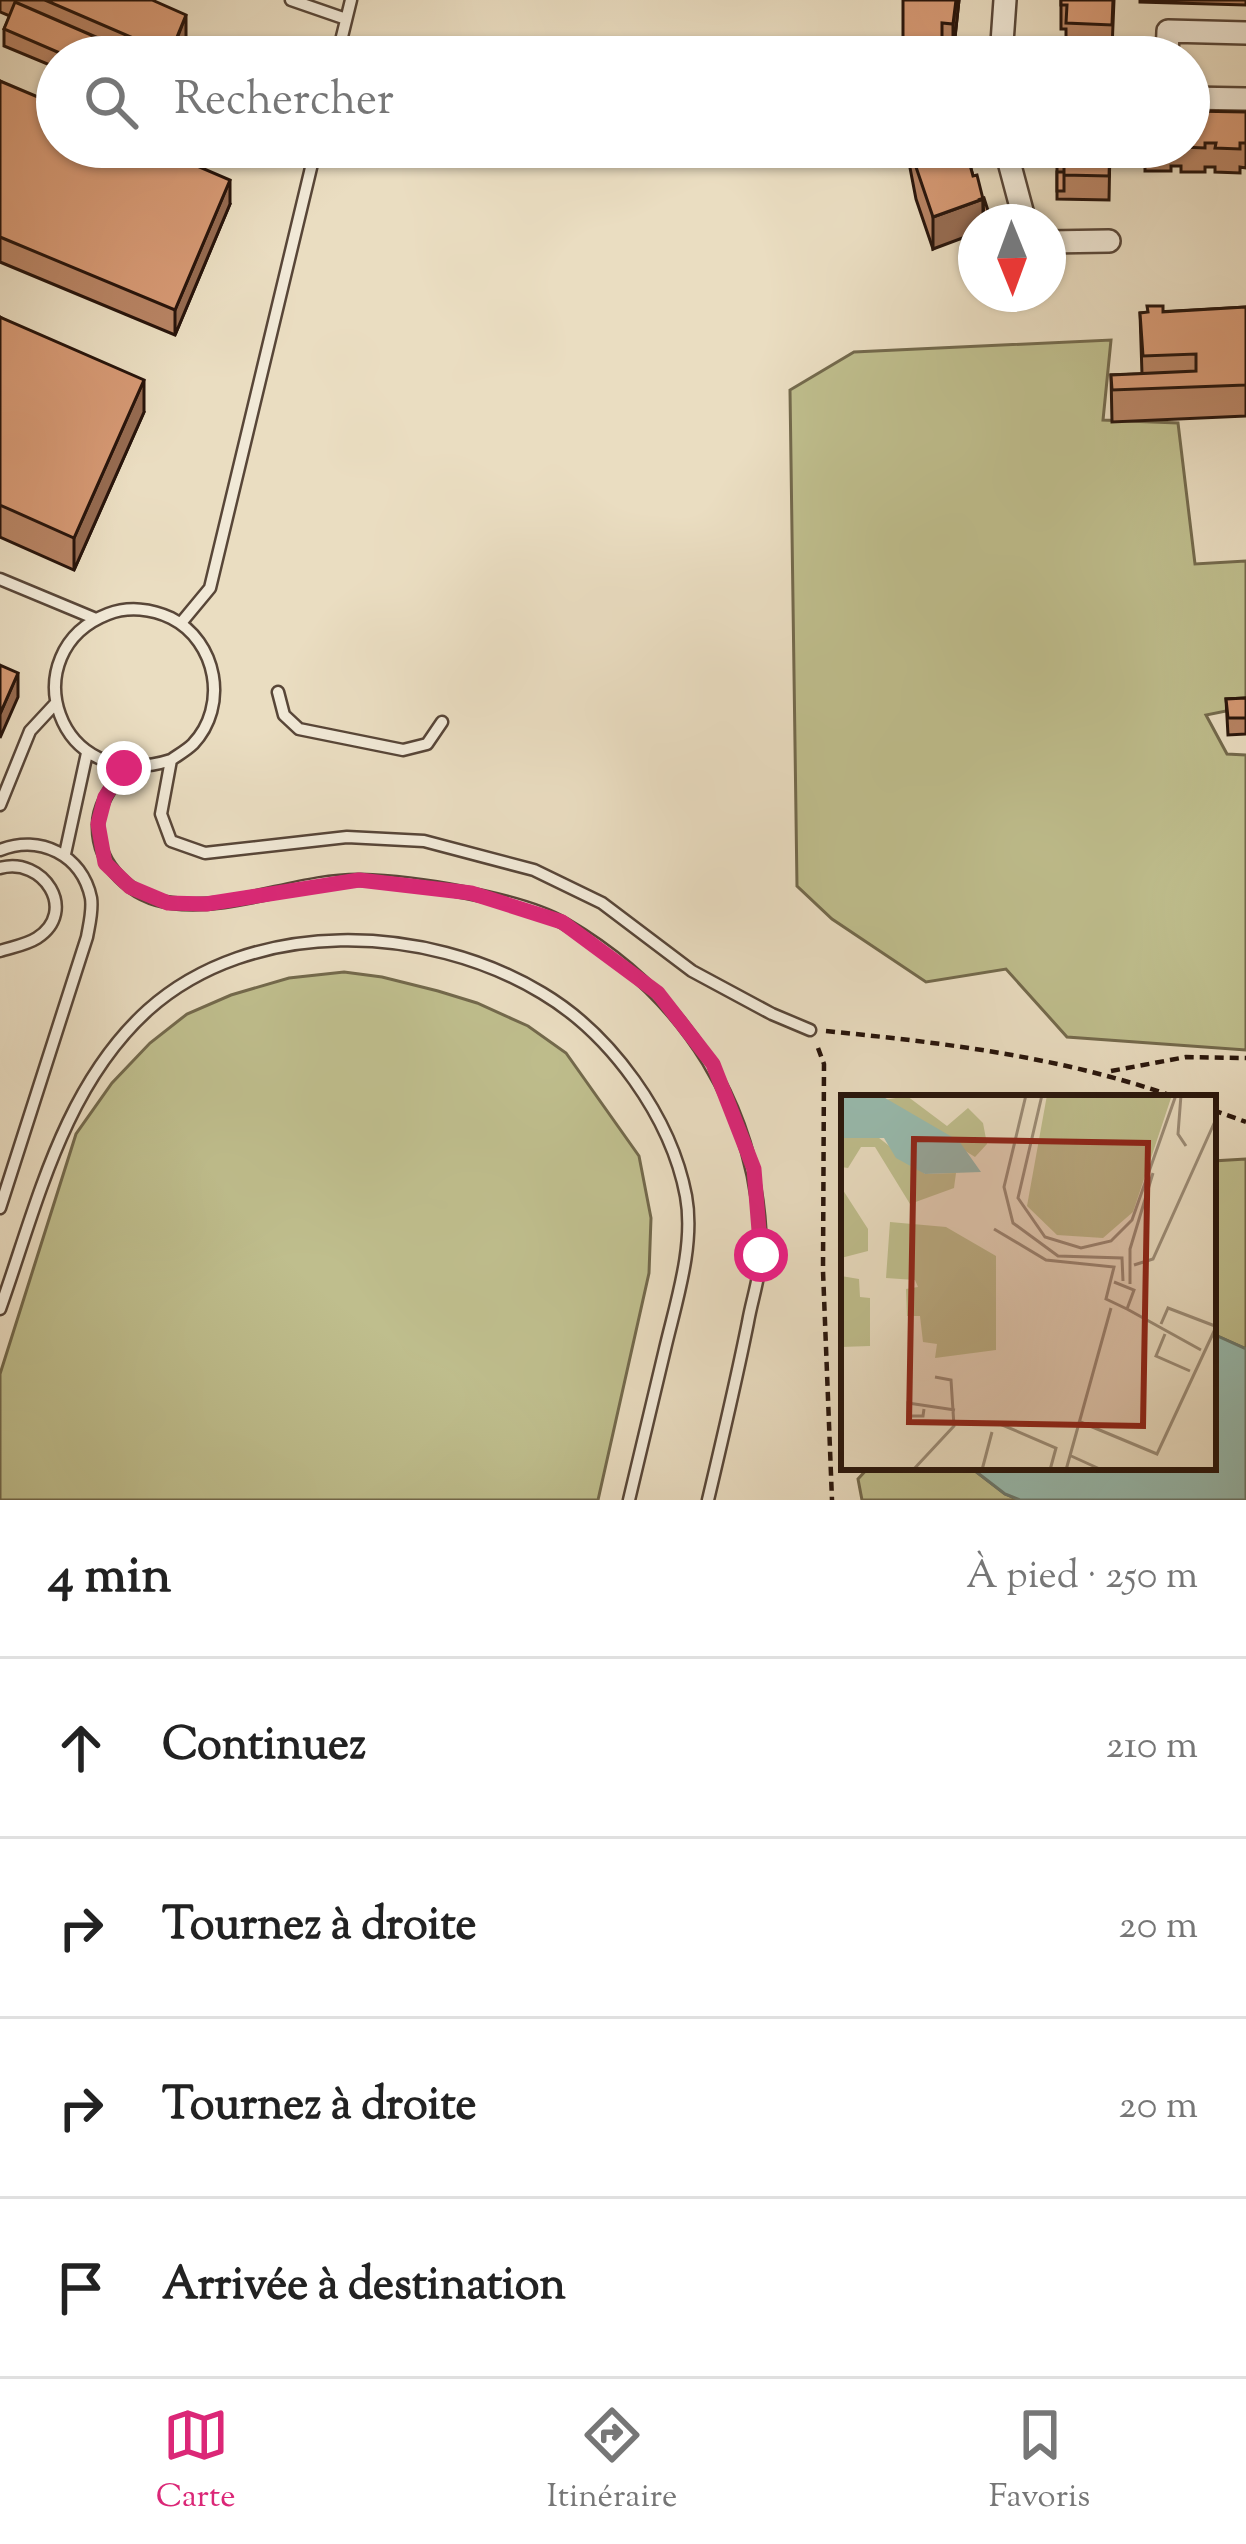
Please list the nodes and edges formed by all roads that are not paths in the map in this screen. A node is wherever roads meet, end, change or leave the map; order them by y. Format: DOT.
graph roads {
  1 [pos="291,0"];
  2 [pos="351,0"];
  3 [pos="1006,0"];
  4 [pos="346,19"];
  5 [pos="1246,33"];
  6 [pos="342,36"];
  7 [pos="1003,36"];
  8 [pos="1168,36"];
  9 [pos="1210,98"];
  10 [pos="1246,99"];
  11 [pos="311,168"];
  12 [pos="1011,168"];
  13 [pos="1020,204"];
  14 [pos="1066,242"];
  15 [pos="1109,242"];
  16 [pos="0,579"];
  17 [pos="96,619"];
  18 [pos="181,623"];
  19 [pos="278,692"];
  20 [pos="56,703"];
  21 [pos="442,722"];
  22 [pos="87,752"];
  23 [pos="171,760"];
  24 [pos="124,768"];
  25 [pos="0,805"];
  26 [pos="0,850"];
  27 [pos="65,854"];
  28 [pos="0,868"];
  29 [pos="0,941"];
  30 [pos="25,944"];
  31 [pos="0,951"];
  32 [pos="810,1030"];
  33 [pos="0,1208"];
  34 [pos="0,1309"];
  35 [pos="629,1500"];
  36 [pos="708,1500"];
  1 -- 4 [label="lane"];
  2 -- 4 [label="lane"];
  3 -- 7 [label="street"];
  4 -- 6 [label="lane"];
  5 -- 8 [label="street"];
  9 -- 10 [label="street"];
  11 -- 18 [label="lane"];
  12 -- 13 [label="street"];
  14 -- 15 [label="street"];
  16 -- 17 [label="lane"];
  17 -- 18 [label="lane"];
  17 -- 20 [label="lane"];
  18 -- 23 [label="lane"];
  19 -- 21 [label="lane"];
  20 -- 22 [label="lane"];
  20 -- 25 [label="lane"];
  22 -- 24 [label="lane"];
  22 -- 27 [label="lane"];
  23 -- 24 [label="lane"];
  23 -- 32 [label="lane"];
  24 -- 36 [label="lane"];
  26 -- 27 [label="lane"];
  27 -- 33 [label="lane"];
  28 -- 30 [label="lane"];
  29 -- 30 [label="lane"];
  30 -- 31 [label="lane"];
  34 -- 35 [label="lane"];
}
